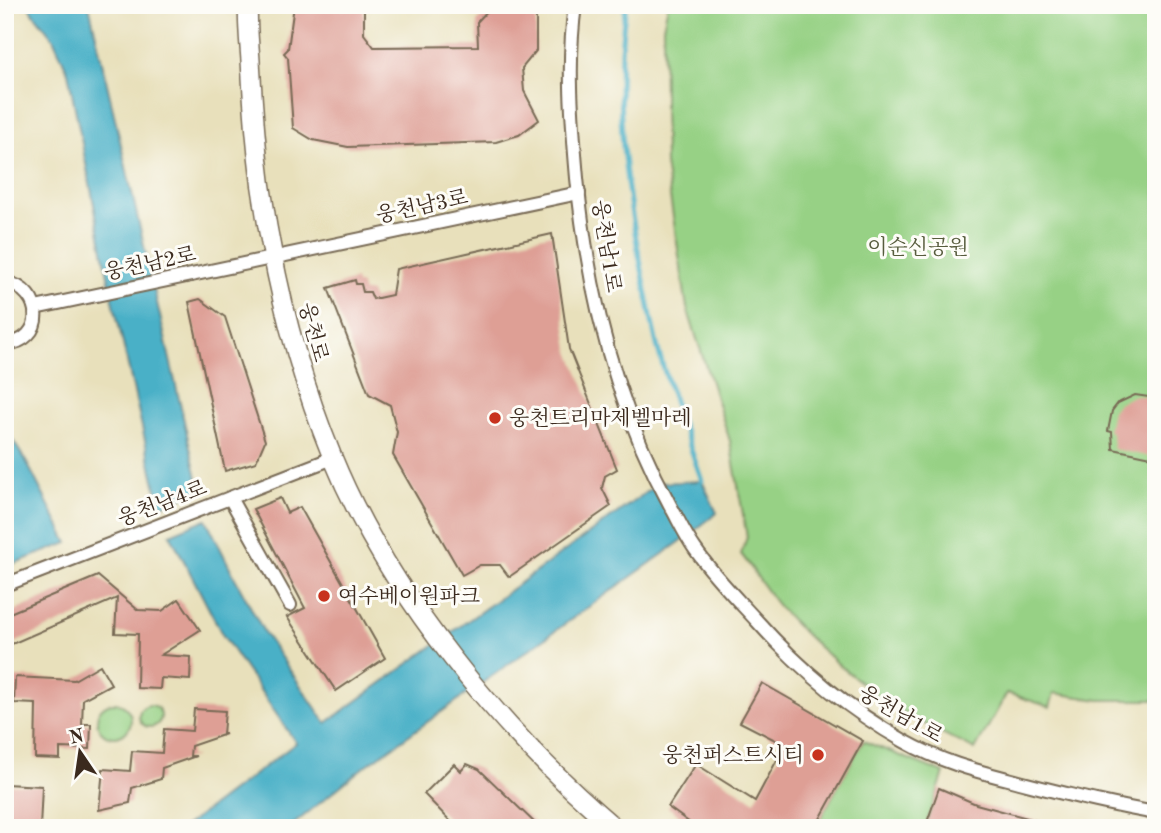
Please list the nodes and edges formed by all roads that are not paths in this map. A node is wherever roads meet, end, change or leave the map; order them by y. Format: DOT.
graph roads {
  1 [pos="248,5"];
  2 [pos="575,5"];
  3 [pos="579,193"];
  4 [pos="272,257"];
  5 [pos="5,282"];
  6 [pos="35,308"];
  7 [pos="5,344"];
  8 [pos="332,458"];
  9 [pos="230,498"];
  10 [pos="5,585"];
  11 [pos="290,605"];
  12 [pos="1156,813"];
  13 [pos="615,828"];
  1 -- 4 [label="street, 웅천로"];
  2 -- 3 [label="street, 웅천남1로"];
  3 -- 4 [label="street, 웅천남3로"];
  3 -- 12 [label="street, 웅천남1로"];
  4 -- 6 [label="street, 웅천남2로"];
  4 -- 8 [label="street, 웅천로"];
  5 -- 6 [label="street"];
  6 -- 7 [label="street"];
  8 -- 9 [label="street, 웅천남4로"];
  8 -- 13 [label="street, 웅천로"];
  9 -- 10 [label="street, 웅천남4로"];
  9 -- 11 [label="street"];
}
